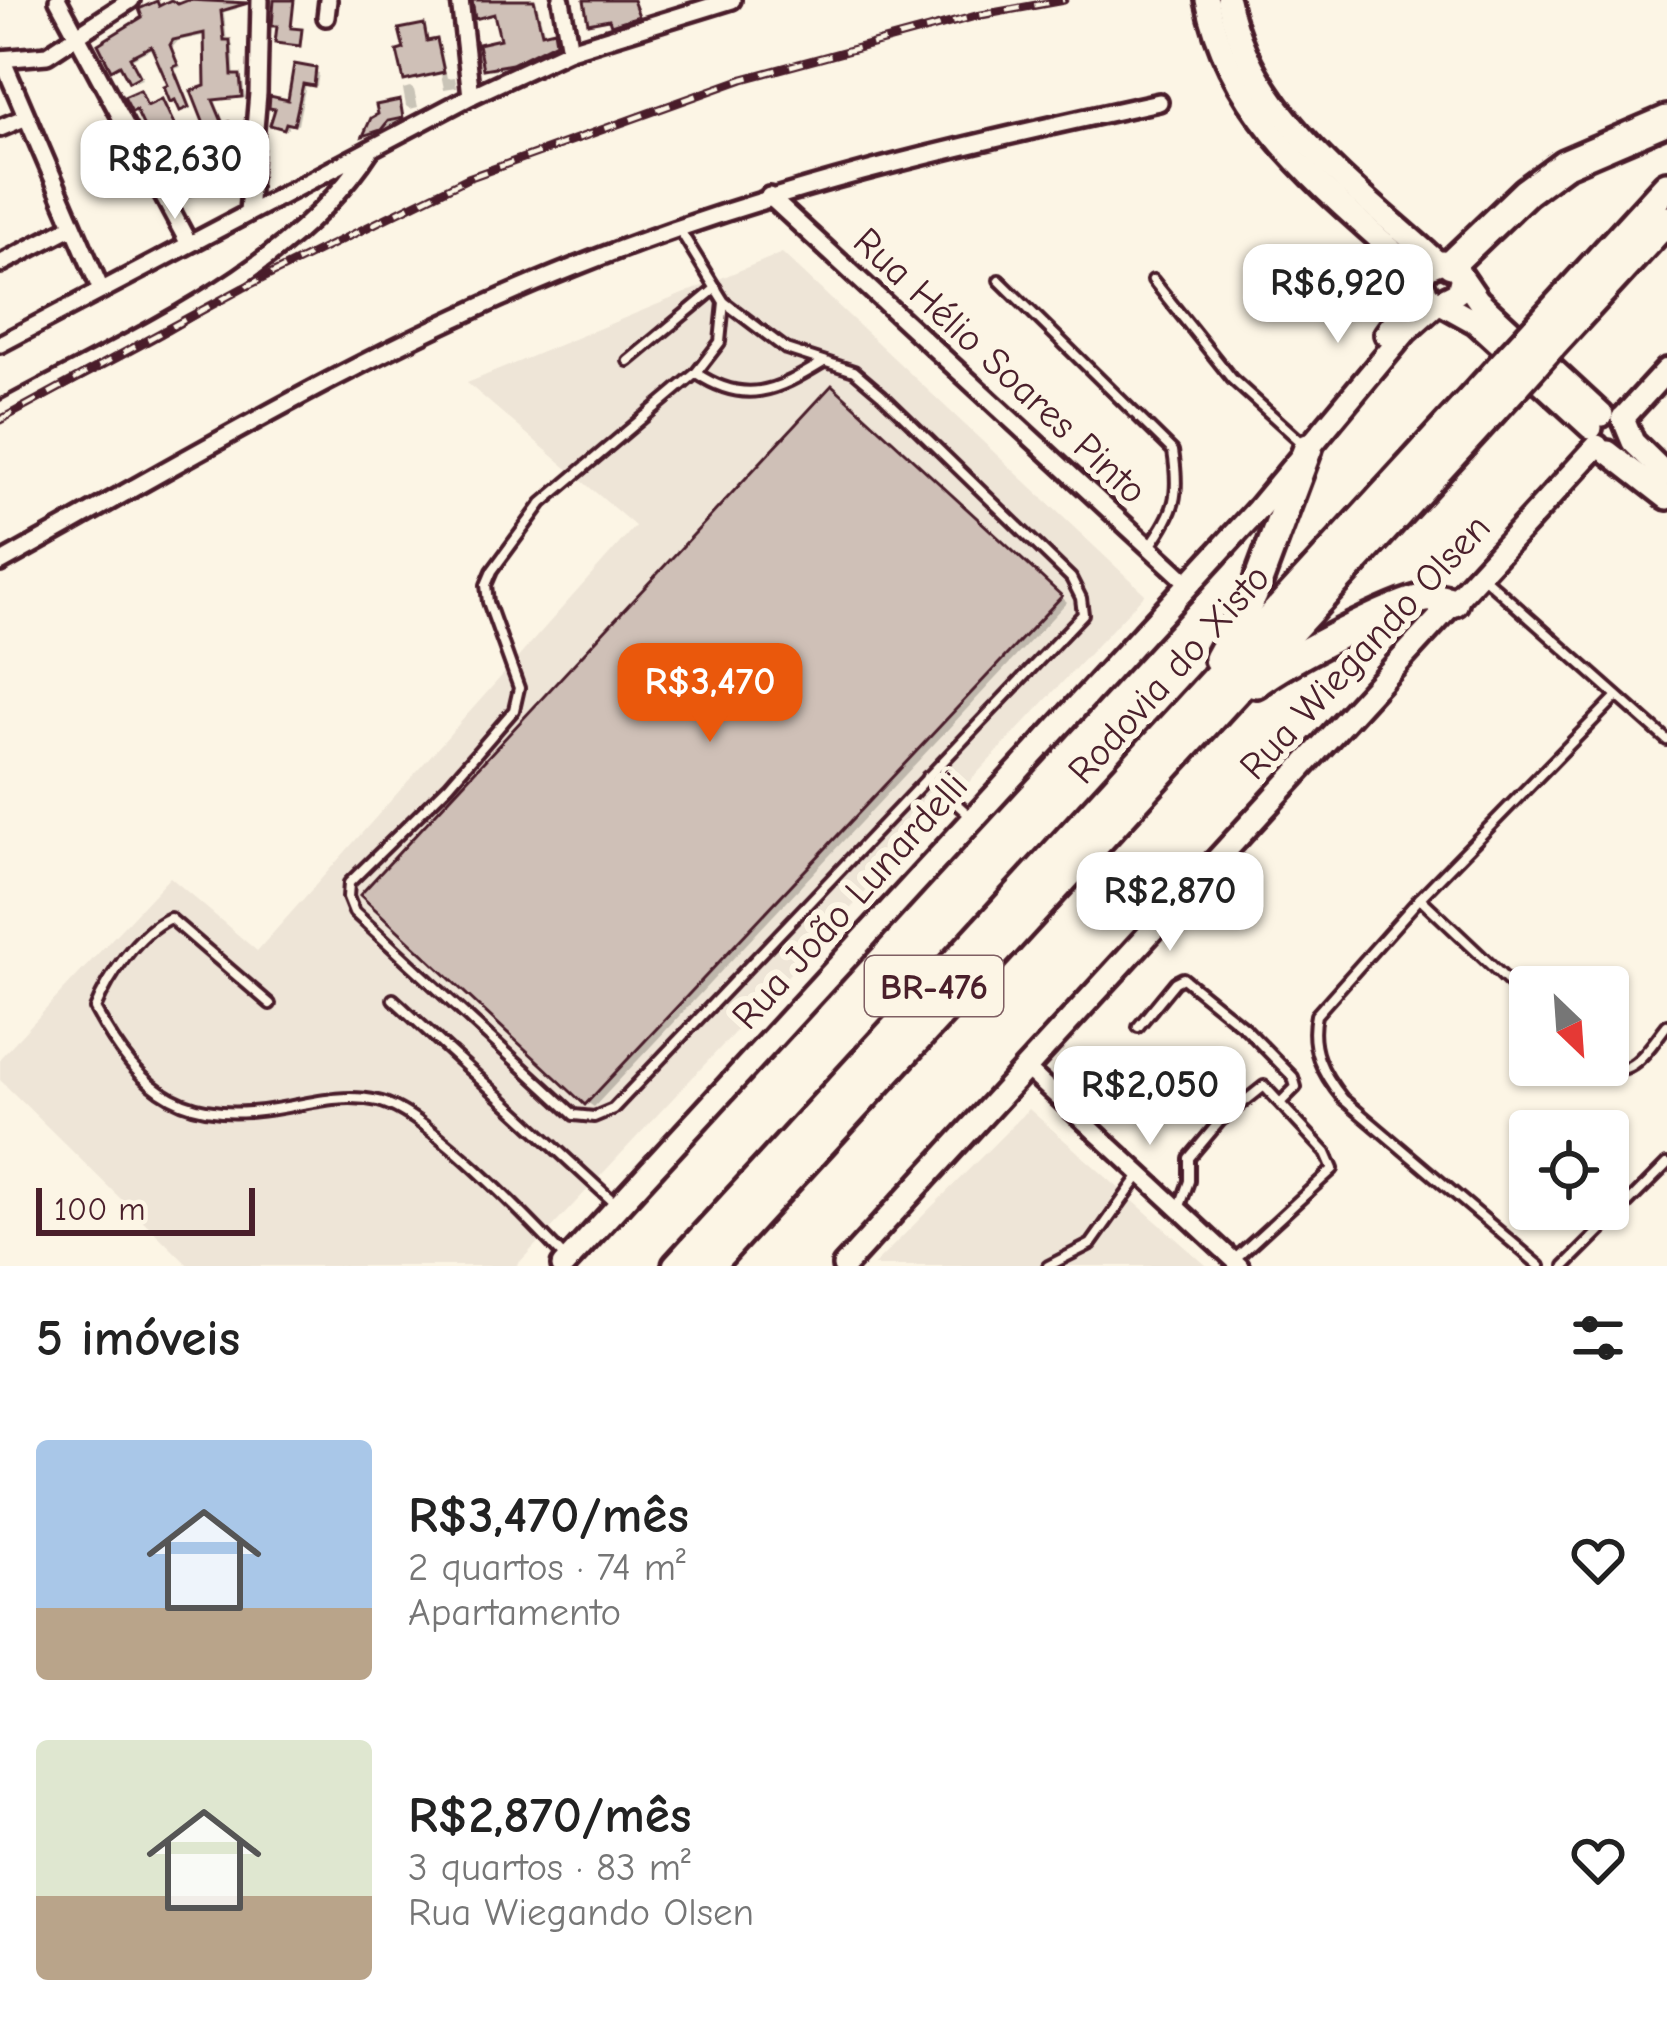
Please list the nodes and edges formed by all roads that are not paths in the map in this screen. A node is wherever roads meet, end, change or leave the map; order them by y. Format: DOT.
graph roads {
  1 [pos="58,0"];
  2 [pos="130,0"];
  3 [pos="260,0"];
  4 [pos="460,0"];
  5 [pos="561,0"];
  6 [pos="670,0"];
  7 [pos="732,0"];
  8 [pos="1207,0"];
  9 [pos="1228,0"];
  10 [pos="673,18"];
  11 [pos="77,37"];
  12 [pos="570,50"];
  13 [pos="1,59"];
  14 [pos="471,96"];
  15 [pos="1160,102"];
  16 [pos="24,118"];
  17 [pos="1667,120"];
  18 [pos="0,128"];
  19 [pos="374,145"];
  20 [pos="1667,186"];
  21 [pos="769,196"];
  22 [pos="248,212"];
  23 [pos="1667,220"];
  24 [pos="73,226"];
  25 [pos="678,227"];
  26 [pos="189,244"];
  27 [pos="0,264"];
  28 [pos="1438,273"];
  29 [pos="998,280"];
  30 [pos="1153,280"];
  31 [pos="716,288"];
  32 [pos="101,290"];
  33 [pos="1440,301"];
  34 [pos="724,302"];
  35 [pos="1543,339"];
  36 [pos="0,344"];
  37 [pos="628,361"];
  38 [pos="824,362"];
  39 [pos="1667,370"];
  40 [pos="696,374"];
  41 [pos="0,411"];
  42 [pos="1608,432"];
  43 [pos="1303,444"];
  44 [pos="1667,475"];
  45 [pos="1667,498"];
  46 [pos="1150,547"];
  47 [pos="0,562"];
  48 [pos="1480,574"];
  49 [pos="1188,583"];
  50 [pos="1454,602"];
  51 [pos="1617,696"];
  52 [pos="1201,712"];
  53 [pos="1667,740"];
  54 [pos="927,777"];
  55 [pos="973,818"];
  56 [pos="1420,898"];
  57 [pos="1509,982"];
  58 [pos="392,999"];
  59 [pos="270,1004"];
  60 [pos="1667,1025"];
  61 [pos="1138,1027"];
  62 [pos="1629,1067"];
  63 [pos="1026,1068"];
  64 [pos="1281,1102"];
  65 [pos="1667,1164"];
  66 [pos="1141,1174"];
  67 [pos="618,1206"];
  68 [pos="1179,1210"];
  69 [pos="565,1263"];
  70 [pos="1237,1263"];
  71 [pos="677,1266"];
  72 [pos="709,1266"];
  73 [pos="844,1266"];
  74 [pos="1048,1266"];
  75 [pos="1540,1266"];
  76 [pos="1565,1266"];
  1 -- 11 [label="street"];
  2 -- 11 [label="street"];
  3 -- 22 [label="street"];
  4 -- 14 [label="street"];
  5 -- 12 [label="street"];
  6 -- 10 [label="street"];
  7 -- 10 [label="street"];
  8 -- 28 [label="main road"];
  9 -- 28 [label="main road"];
  10 -- 12 [label="street"];
  11 -- 13 [label="street"];
  11 -- 26 [label="street"];
  12 -- 14 [label="street"];
  13 -- 16 [label="street"];
  14 -- 19 [label="street"];
  15 -- 21 [label="street"];
  16 -- 18 [label="street"];
  16 -- 24 [label="street"];
  17 -- 28 [label="highway"];
  19 -- 22 [label="street"];
  19 -- 41 [label="street"];
  20 -- 35 [label="highway, Rodovia do Xisto / BR-476"];
  21 -- 25 [label="street"];
  21 -- 46 [label="street, Rua Hélio Soares Pinto"];
  22 -- 26 [label="street"];
  23 -- 35 [label="highway, Rodovia do Xisto / BR-476"];
  24 -- 27 [label="street"];
  24 -- 32 [label="street"];
  25 -- 31 [label="lane"];
  25 -- 47 [label="street"];
  26 -- 32 [label="street"];
  28 -- 33 [label="main road, Rua João Lunardelli"];
  28 -- 42 [label="main road"];
  28 -- 43 [label="main road, Rua João Lunardelli"];
  29 -- 46 [label="lane"];
  30 -- 43 [label="lane"];
  31 -- 34 [label="lane"];
  31 -- 37 [label="lane"];
  32 -- 36 [label="street"];
  33 -- 42 [label="main road"];
  33 -- 43 [label="main road, Rua João Lunardelli"];
  34 -- 38 [label="lane"];
  34 -- 40 [label="lane"];
  35 -- 52 [label="highway, Rodovia do Xisto / BR-476, bridge"];
  38 -- 40 [label="lane"];
  38 -- 54 [label="lane"];
  39 -- 42 [label="main road, Rua Wiegando Olsen"];
  40 -- 54 [label="lane"];
  42 -- 44 [label="main road"];
  42 -- 45 [label="main road"];
  42 -- 48 [label="main road, Rua Wiegando Olsen"];
  43 -- 49 [label="main road, Rua João Lunardelli"];
  43 -- 52 [label="highway"];
  46 -- 49 [label="street, Rua Hélio Soares Pinto"];
  48 -- 50 [label="main road, Rua Wiegando Olsen"];
  48 -- 51 [label="lane"];
  49 -- 55 [label="main road, Rua João Lunardelli"];
  50 -- 52 [label="highway"];
  50 -- 63 [label="main road, Rua Wiegando Olsen"];
  51 -- 53 [label="lane"];
  51 -- 56 [label="lane"];
  52 -- 71 [label="highway, Rodovia do Xisto / BR-476"];
  52 -- 72 [label="highway, Rodovia do Xisto / BR-476"];
  54 -- 55 [label="lane"];
  55 -- 67 [label="main road, Rua João Lunardelli"];
  56 -- 57 [label="lane"];
  56 -- 75 [label="lane"];
  58 -- 67 [label="lane"];
  59 -- 69 [label="lane"];
  60 -- 62 [label="lane"];
  61 -- 64 [label="lane"];
  63 -- 66 [label="street"];
  63 -- 73 [label="main road, Rua Wiegando Olsen"];
  64 -- 68 [label="lane"];
  64 -- 70 [label="lane"];
  65 -- 76 [label="lane"];
  66 -- 68 [label="street"];
  66 -- 74 [label="lane"];
  67 -- 69 [label="main road, Rua João Lunardelli"];
  68 -- 70 [label="street"];
}
